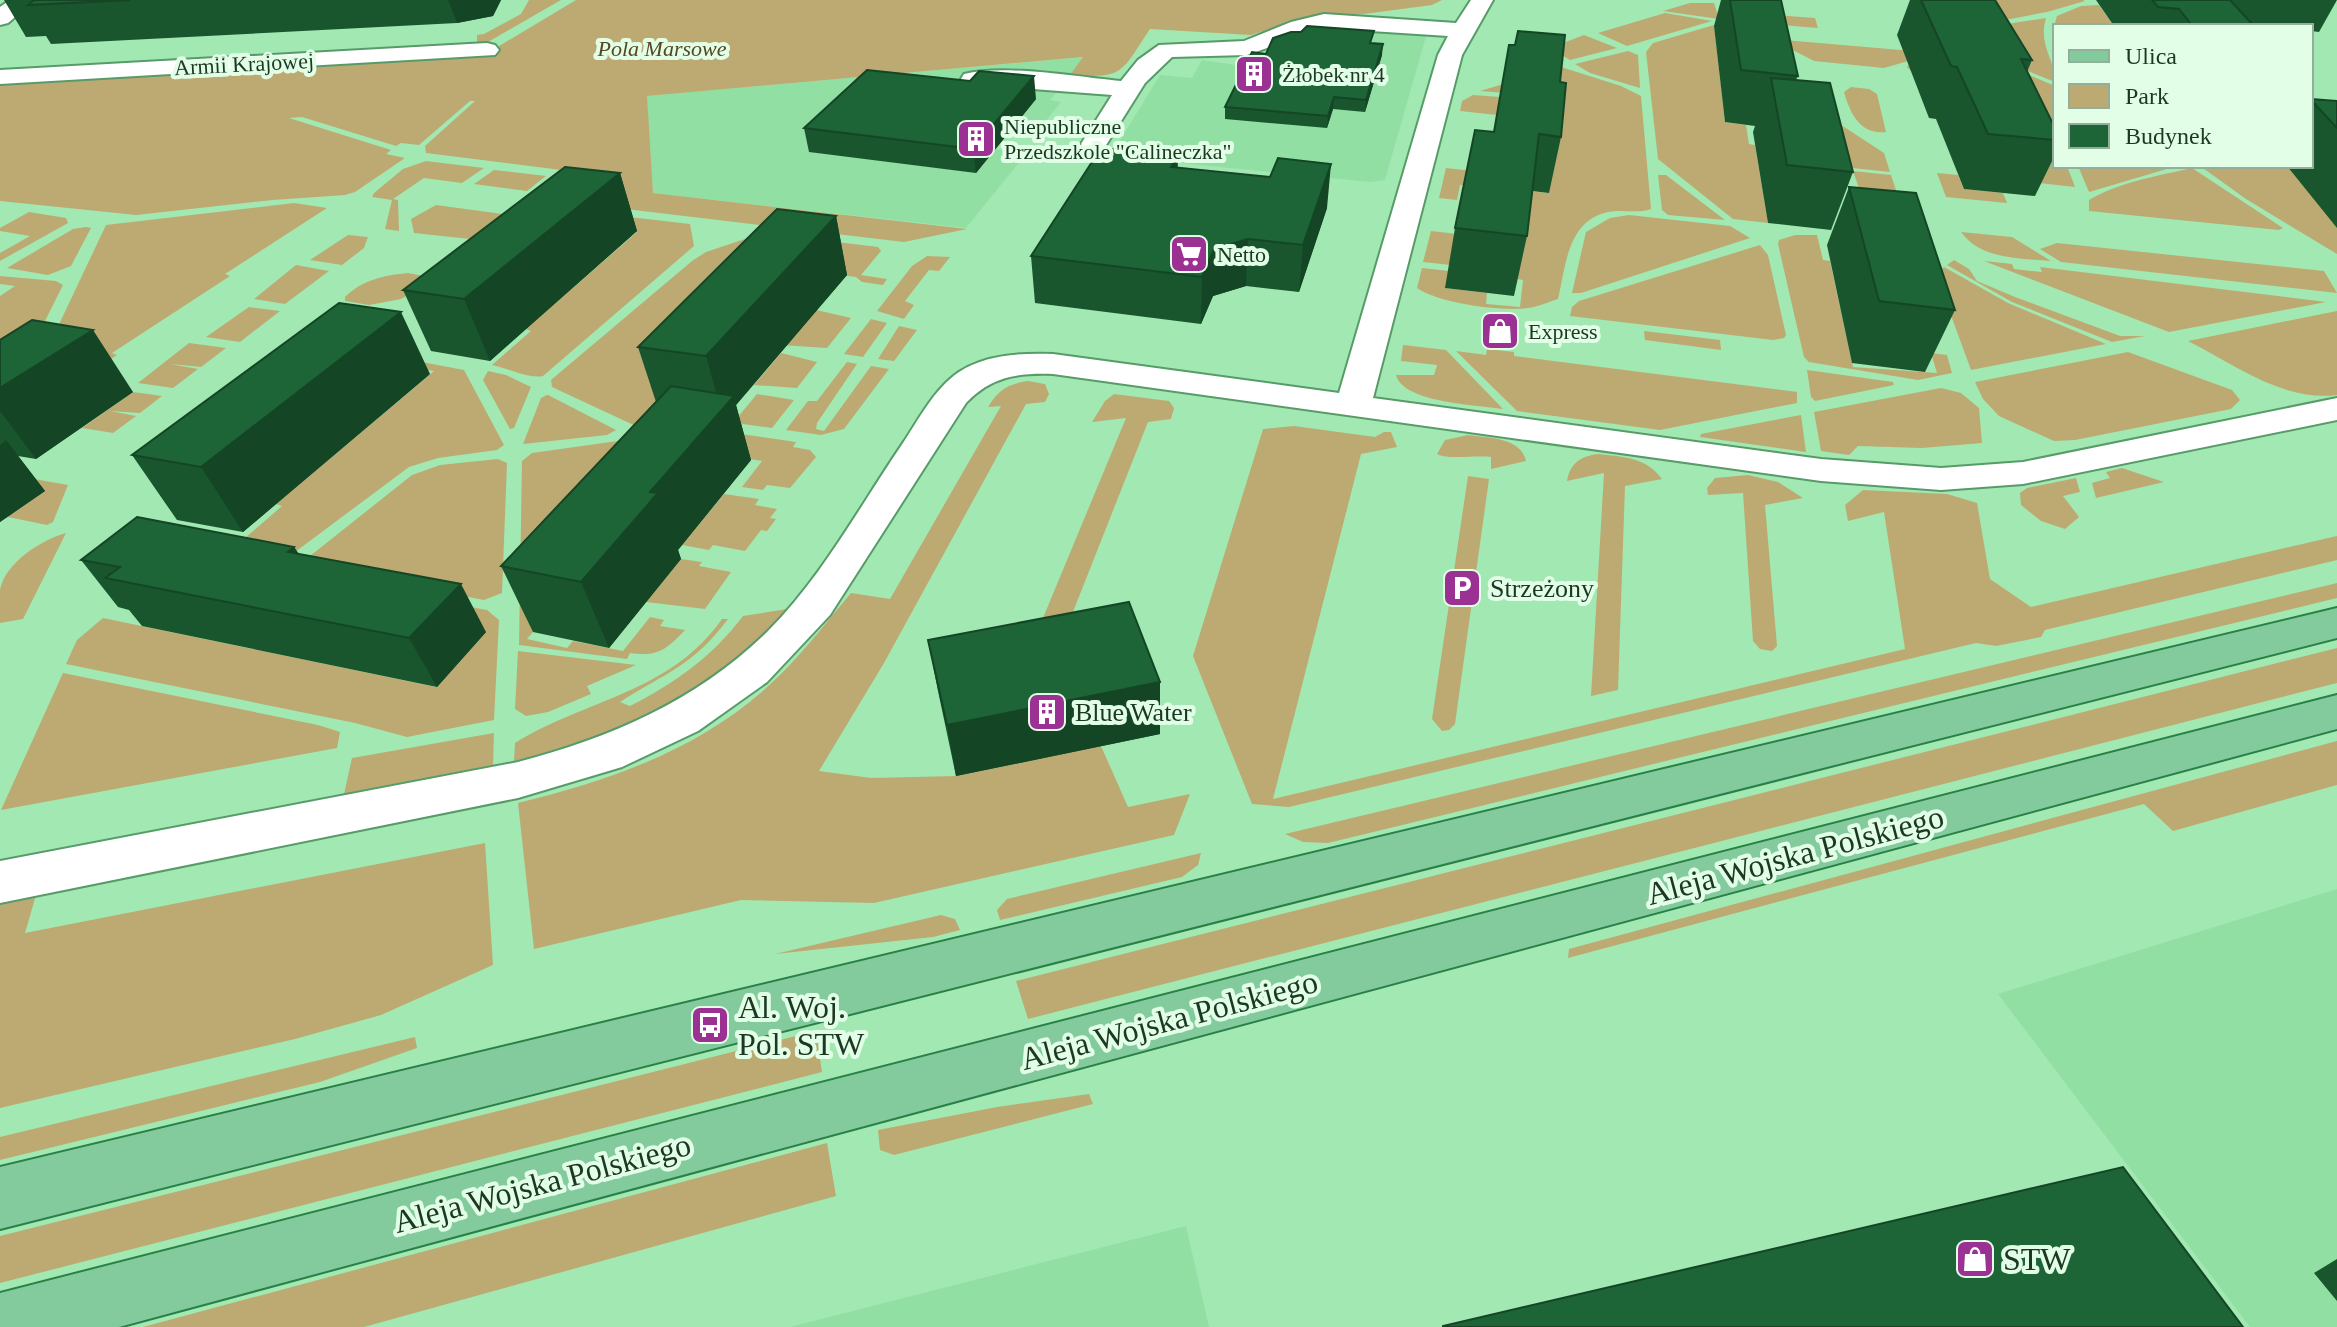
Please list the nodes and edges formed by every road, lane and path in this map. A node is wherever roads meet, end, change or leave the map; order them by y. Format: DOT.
graph roads {
  1 [pos="24,0"];
  2 [pos="1479,5"];
  3 [pos="0,18"];
  4 [pos="1462,30"];
  5 [pos="487,50"];
  6 [pos="0,77"];
  7 [pos="963,84"];
  8 [pos="1130,89"];
  9 [pos="1094,144"];
  10 [pos="1353,406"];
  11 [pos="2337,409"];
  12 [pos="2337,623"];
  13 [pos="2337,712"];
  14 [pos="0,882"];
  15 [pos="0,1198"];
  16 [pos="0,1326"];
  1 -- 3 [label="street"];
  2 -- 4 [label="street"];
  4 -- 8 [label="street"];
  4 -- 10 [label="street"];
  5 -- 6 [label="street, Armii Krajowej"];
  7 -- 8 [label="street"];
  8 -- 9 [label="street"];
  10 -- 11 [label="street"];
  10 -- 14 [label="street"];
  12 -- 15 [label="main road"];
  13 -- 16 [label="main road, Aleja Wojska Polskiego"];
}
